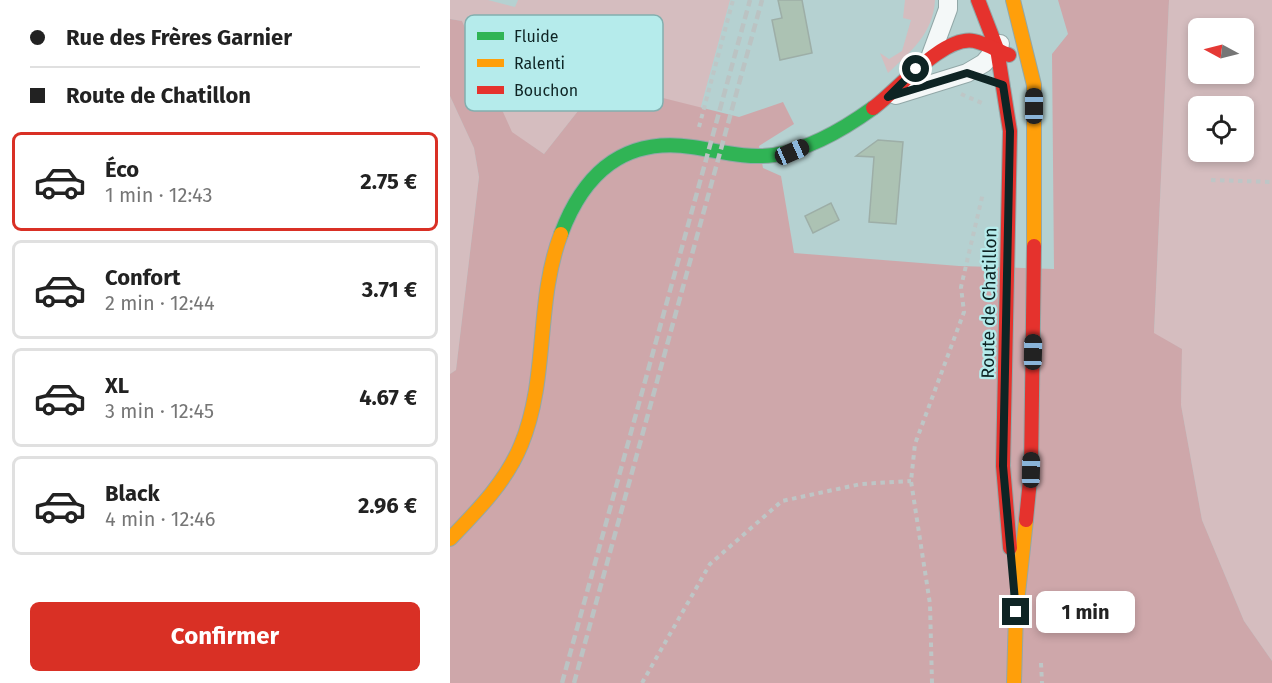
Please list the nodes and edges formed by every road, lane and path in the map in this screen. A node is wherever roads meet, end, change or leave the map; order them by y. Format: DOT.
graph roads {
  1 [pos="733,0"];
  2 [pos="948,0"];
  3 [pos="978,0"];
  4 [pos="1013,0"];
  5 [pos="1020,20"];
  6 [pos="997,49"];
  7 [pos="931,55"];
  8 [pos="1030,66"];
  9 [pos="967,73"];
  10 [pos="1003,85"];
  11 [pos="952,95"];
  12 [pos="888,97"];
  13 [pos="986,106"];
  14 [pos="700,122"];
  15 [pos="1211,180"];
  16 [pos="1272,182"];
  17 [pos="986,184"];
  18 [pos="911,481"];
  19 [pos="450,539"];
  20 [pos="1016,612"];
  21 [pos="642,683"];
  22 [pos="932,683"];
  23 [pos="1014,683"];
  1 -- 14 [label="path"];
  2 -- 7 [label="street"];
  3 -- 6 [label="main road, Route de Chatillon"];
  4 -- 5 [label="main road, Route de Chatillon"];
  5 -- 6 [label="street"];
  5 -- 8 [label="main road, Route de Chatillon"];
  6 -- 7 [label="main road"];
  6 -- 8 [label="main road"];
  6 -- 9 [label="street"];
  6 -- 10 [label="main road, Route de Chatillon"];
  7 -- 12 [label="main road"];
  8 -- 20 [label="main road, Route de Chatillon"];
  9 -- 10 [label="street"];
  9 -- 12 [label="street"];
  10 -- 20 [label="main road, Route de Chatillon"];
  11 -- 13 [label="path"];
  12 -- 19 [label="main road"];
  15 -- 16 [label="path"];
  17 -- 18 [label="path"];
  18 -- 21 [label="path"];
  18 -- 22 [label="path"];
  20 -- 23 [label="main road, Route de Chatillon"];
}
